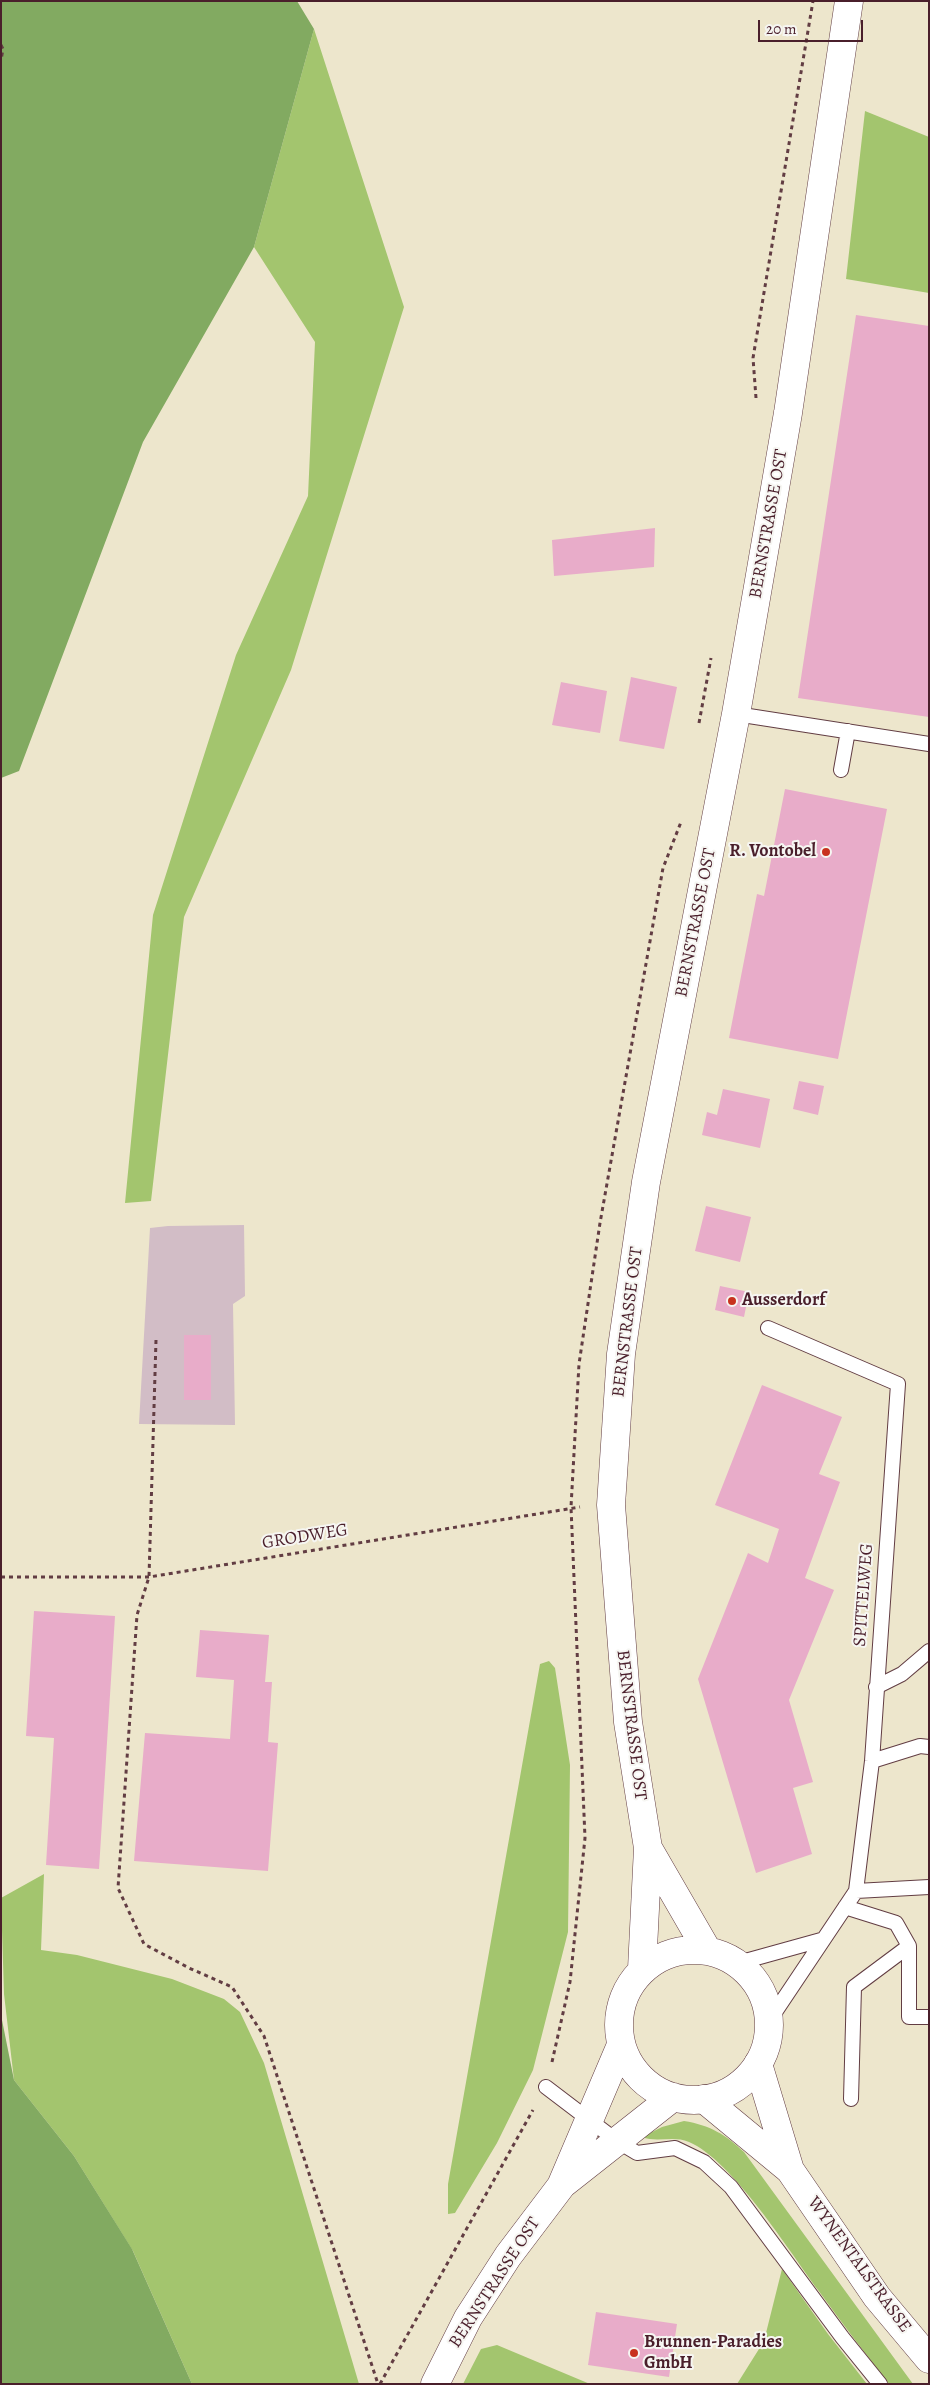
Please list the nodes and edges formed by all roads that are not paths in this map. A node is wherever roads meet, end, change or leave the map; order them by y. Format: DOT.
graph roads {
  1 [pos="849,1"];
  2 [pos="736,714"];
  3 [pos="848,731"];
  4 [pos="929,744"];
  5 [pos="842,770"];
  6 [pos="768,1328"];
  7 [pos="929,1651"];
  8 [pos="876,1687"];
  9 [pos="929,1747"];
  10 [pos="872,1761"];
  11 [pos="648,1848"];
  12 [pos="929,1886"];
  13 [pos="856,1891"];
  14 [pos="845,1907"];
  15 [pos="821,1940"];
  16 [pos="909,1946"];
  17 [pos="707,1950"];
  18 [pos="738,1963"];
  19 [pos="642,1969"];
  20 [pos="929,2016"];
  21 [pos="769,2021"];
  22 [pos="621,2045"];
  23 [pos="758,2064"];
  24 [pos="546,2087"];
  25 [pos="673,2097"];
  26 [pos="704,2099"];
  27 [pos="851,2099"];
  28 [pos="589,2120"];
  29 [pos="617,2141"];
  30 [pos="790,2170"];
  31 [pos="561,2186"];
  32 [pos="929,2359"];
  33 [pos="435,2384"];
  34 [pos="880,2384"];
  1 -- 2 [label="main road, BERNSTRASSE OST"];
  2 -- 3 [label="lane"];
  2 -- 11 [label="main road, BERNSTRASSE OST"];
  3 -- 4 [label="lane"];
  3 -- 5 [label="lane"];
  6 -- 8 [label="lane, SPITTELWEG"];
  7 -- 8 [label="lane"];
  8 -- 10 [label="lane, SPITTELWEG"];
  9 -- 10 [label="lane"];
  10 -- 13 [label="lane, SPITTELWEG"];
  11 -- 17 [label="main road, BERNSTRASSE OST"];
  11 -- 19 [label="main road, BERNSTRASSE OST"];
  12 -- 13 [label="lane"];
  13 -- 14 [label="lane, SPITTELWEG"];
  14 -- 15 [label="lane, SPITTELWEG"];
  14 -- 16 [label="lane"];
  15 -- 18 [label="lane"];
  15 -- 21 [label="lane, SPITTELWEG"];
  16 -- 20 [label="lane"];
  16 -- 27 [label="lane"];
  17 -- 18 [label="main road"];
  17 -- 19 [label="main road"];
  18 -- 21 [label="main road"];
  19 -- 22 [label="main road"];
  21 -- 23 [label="main road"];
  22 -- 25 [label="main road"];
  22 -- 28 [label="main road, BERNSTRASSE OST"];
  23 -- 26 [label="main road"];
  23 -- 30 [label="main road, WYNENTALSTRASSE"];
  24 -- 28 [label="lane"];
  25 -- 26 [label="main road"];
  25 -- 29 [label="main road, BERNSTRASSE OST"];
  26 -- 30 [label="main road, WYNENTALSTRASSE"];
  28 -- 29 [label="lane"];
  28 -- 31 [label="main road, BERNSTRASSE OST"];
  29 -- 31 [label="main road, BERNSTRASSE OST"];
  29 -- 34 [label="lane"];
  30 -- 32 [label="main road, WYNENTALSTRASSE"];
  31 -- 33 [label="main road, BERNSTRASSE OST"];
}
